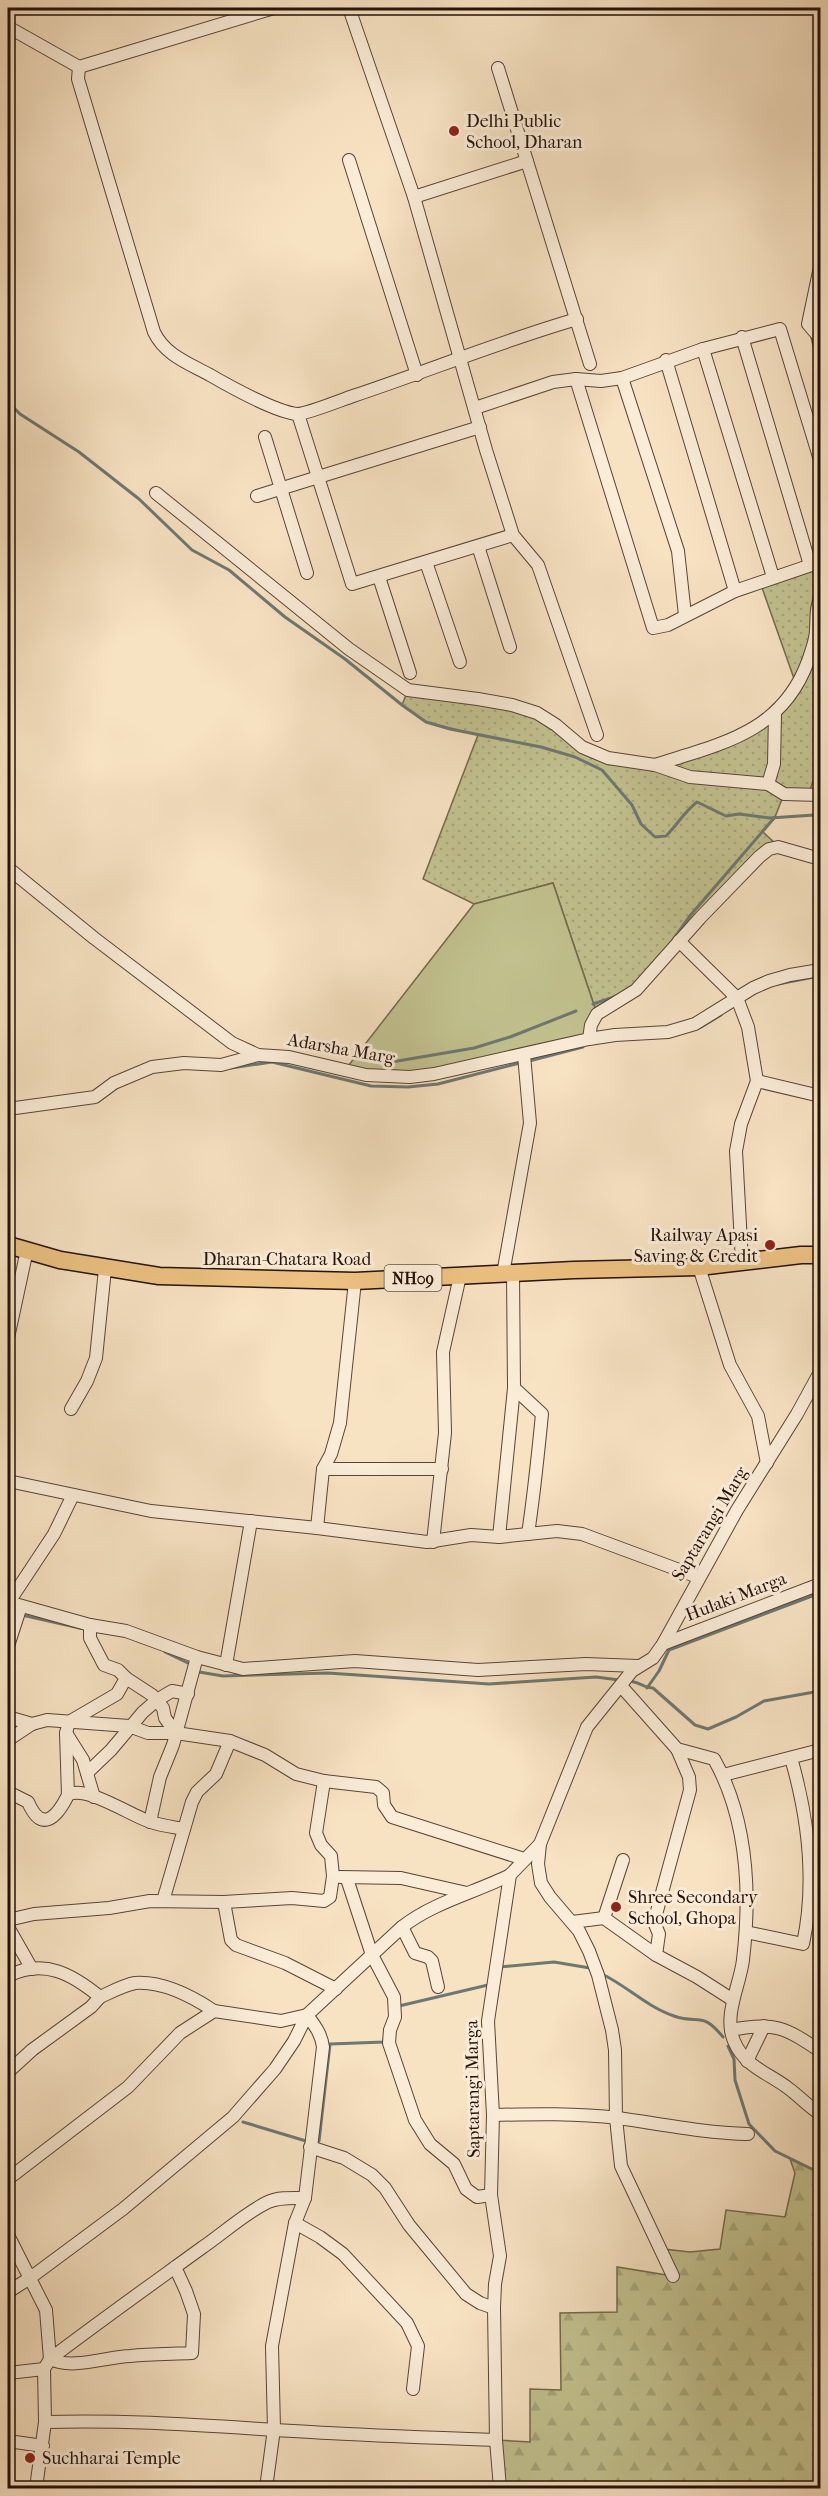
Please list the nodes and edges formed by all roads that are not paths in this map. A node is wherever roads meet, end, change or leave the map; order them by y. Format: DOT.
graph roads {
  1 [pos="274,8"];
  2 [pos="349,8"];
  3 [pos="8,27"];
  4 [pos="78,67"];
  5 [pos="498,68"];
  6 [pos="349,160"];
  7 [pos="527,161"];
  8 [pos="414,196"];
  9 [pos="820,267"];
  10 [pos="577,320"];
  11 [pos="742,337"];
  12 [pos="820,338"];
  13 [pos="703,349"];
  14 [pos="461,359"];
  15 [pos="666,360"];
  16 [pos="590,364"];
  17 [pos="417,375"];
  18 [pos="622,378"];
  19 [pos="576,379"];
  20 [pos="475,408"];
  21 [pos="298,414"];
  22 [pos="480,427"];
  23 [pos="265,437"];
  24 [pos="820,460"];
  25 [pos="318,476"];
  26 [pos="281,488"];
  27 [pos="156,493"];
  28 [pos="257,496"];
  29 [pos="513,535"];
  30 [pos="478,546"];
  31 [pos="426,562"];
  32 [pos="815,564"];
  33 [pos="307,573"];
  34 [pos="379,577"];
  35 [pos="773,577"];
  36 [pos="735,591"];
  37 [pos="820,598"];
  38 [pos="685,615"];
  39 [pos="510,647"];
  40 [pos="460,662"];
  41 [pos="410,673"];
  42 [pos="775,714"];
  43 [pos="597,735"];
  44 [pos="655,765"];
  45 [pos="768,784"];
  46 [pos="820,795"];
  47 [pos="820,859"];
  48 [pos="8,868"];
  49 [pos="679,941"];
  50 [pos="820,970"];
  51 [pos="737,998"];
  52 [pos="589,1039"];
  53 [pos="258,1055"];
  54 [pos="524,1055"];
  55 [pos="757,1081"];
  56 [pos="820,1094"];
  57 [pos="8,1109"];
  58 [pos="8,1245"];
  59 [pos="27,1251"];
  60 [pos="820,1255"];
  61 [pos="742,1262"];
  62 [pos="699,1267"];
  63 [pos="105,1269"];
  64 [pos="508,1273"];
  65 [pos="459,1276"];
  66 [pos="355,1281"];
  67 [pos="8,1338"];
  68 [pos="820,1372"];
  69 [pos="514,1388"];
  70 [pos="71,1409"];
  71 [pos="767,1463"];
  72 [pos="323,1469"];
  73 [pos="442,1469"];
  74 [pos="8,1481"];
  75 [pos="73,1494"];
  76 [pos="251,1521"];
  77 [pos="317,1528"];
  78 [pos="528,1534"];
  79 [pos="499,1537"];
  80 [pos="433,1542"];
  81 [pos="698,1577"];
  82 [pos="820,1584"];
  83 [pos="12,1603"];
  84 [pos="90,1625"];
  85 [pos="663,1644"];
  86 [pos="8,1646"];
  87 [pos="197,1657"];
  88 [pos="226,1665"];
  89 [pos="629,1676"];
  90 [pos="126,1678"];
  91 [pos="188,1694"];
  92 [pos="157,1700"];
  93 [pos="8,1717"];
  94 [pos="32,1724"];
  95 [pos="129,1726"];
  96 [pos="67,1727"];
  97 [pos="176,1734"];
  98 [pos="8,1740"];
  99 [pos="230,1741"];
  100 [pos="677,1749"];
  101 [pos="820,1750"];
  102 [pos="791,1758"];
  103 [pos="87,1773"];
  104 [pos="723,1775"];
  105 [pos="324,1781"];
  106 [pos="8,1792"];
  107 [pos="68,1795"];
  108 [pos="94,1797"];
  109 [pos="150,1822"];
  110 [pos="184,1829"];
  111 [pos="540,1844"];
  112 [pos="524,1859"];
  113 [pos="623,1860"];
  114 [pos="510,1875"];
  115 [pos="333,1876"];
  116 [pos="347,1879"];
  117 [pos="467,1893"];
  118 [pos="163,1901"];
  119 [pos="224,1902"];
  120 [pos="604,1918"];
  121 [pos="8,1920"];
  122 [pos="572,1922"];
  123 [pos="8,1927"];
  124 [pos="402,1928"];
  125 [pos="746,1932"];
  126 [pos="656,1955"];
  127 [pos="372,1956"];
  128 [pos="32,1969"];
  129 [pos="8,1976"];
  130 [pos="438,1987"];
  131 [pos="336,1989"];
  132 [pos="100,1997"];
  133 [pos="733,2000"];
  134 [pos="214,2011"];
  135 [pos="306,2015"];
  136 [pos="764,2026"];
  137 [pos="731,2030"];
  138 [pos="820,2051"];
  139 [pos="747,2061"];
  140 [pos="8,2072"];
  141 [pos="820,2114"];
  142 [pos="493,2115"];
  143 [pos="616,2118"];
  144 [pos="748,2134"];
  145 [pos="310,2147"];
  146 [pos="8,2179"];
  147 [pos="492,2195"];
  148 [pos="305,2198"];
  149 [pos="295,2223"];
  150 [pos="8,2235"];
  151 [pos="175,2267"];
  152 [pos="673,2276"];
  153 [pos="30,2278"];
  154 [pos="8,2292"];
  155 [pos="494,2308"];
  156 [pos="47,2364"];
  157 [pos="8,2373"];
  158 [pos="413,2390"];
  159 [pos="45,2422"];
  160 [pos="274,2429"];
  161 [pos="8,2440"];
  162 [pos="496,2440"];
  163 [pos="43,2446"];
  164 [pos="36,2488"];
  165 [pos="266,2488"];
  166 [pos="500,2488"];
  1 -- 4 [label="street"];
  2 -- 8 [label="street"];
  3 -- 4 [label="street"];
  4 -- 21 [label="street"];
  5 -- 7 [label="street"];
  6 -- 17 [label="street"];
  7 -- 8 [label="street"];
  7 -- 10 [label="street"];
  8 -- 14 [label="street"];
  9 -- 12 [label="street"];
  10 -- 14 [label="street"];
  10 -- 16 [label="street"];
  11 -- 13 [label="street"];
  11 -- 24 [label="street"];
  11 -- 32 [label="street"];
  13 -- 15 [label="street"];
  13 -- 35 [label="street"];
  14 -- 17 [label="street"];
  14 -- 20 [label="street"];
  15 -- 18 [label="street"];
  15 -- 36 [label="street"];
  17 -- 21 [label="street"];
  18 -- 19 [label="street"];
  18 -- 38 [label="street"];
  19 -- 20 [label="street"];
  19 -- 38 [label="street"];
  20 -- 22 [label="street"];
  21 -- 25 [label="street"];
  22 -- 25 [label="street"];
  22 -- 29 [label="street"];
  23 -- 26 [label="street"];
  25 -- 26 [label="street"];
  25 -- 34 [label="street"];
  26 -- 28 [label="street"];
  26 -- 33 [label="street"];
  27 -- 44 [label="street"];
  29 -- 30 [label="street"];
  29 -- 43 [label="street"];
  30 -- 31 [label="street"];
  30 -- 39 [label="street"];
  31 -- 34 [label="street"];
  31 -- 40 [label="street"];
  32 -- 35 [label="street"];
  34 -- 41 [label="street"];
  35 -- 36 [label="street"];
  36 -- 38 [label="street"];
  37 -- 42 [label="street"];
  42 -- 44 [label="street"];
  42 -- 45 [label="street"];
  44 -- 45 [label="street"];
  45 -- 46 [label="street"];
  47 -- 49 [label="street"];
  48 -- 53 [label="street, Adarsha Marg"];
  49 -- 51 [label="street"];
  49 -- 52 [label="street"];
  50 -- 51 [label="street, Adarsha Marg"];
  51 -- 52 [label="street, Adarsha Marg"];
  51 -- 55 [label="street"];
  52 -- 54 [label="street, Adarsha Marg"];
  53 -- 54 [label="street, Adarsha Marg"];
  53 -- 57 [label="street"];
  54 -- 64 [label="street"];
  55 -- 56 [label="street"];
  55 -- 61 [label="street"];
  58 -- 59 [label="main road, Dharan-Chatara Road / NH09"];
  59 -- 63 [label="main road, Dharan-Chatara Road / NH09"];
  59 -- 67 [label="street"];
  60 -- 61 [label="main road, Dharan-Chatara Road / NH09"];
  61 -- 62 [label="main road, Dharan-Chatara Road / NH09"];
  62 -- 64 [label="main road, Dharan-Chatara Road / NH09"];
  62 -- 71 [label="street"];
  63 -- 66 [label="main road, Dharan-Chatara Road / NH09"];
  63 -- 70 [label="street"];
  64 -- 65 [label="main road, Dharan-Chatara Road / NH09"];
  64 -- 69 [label="street"];
  65 -- 66 [label="main road, Dharan-Chatara Road / NH09"];
  65 -- 73 [label="street"];
  66 -- 72 [label="street"];
  68 -- 71 [label="street, Saptarangi Marg"];
  69 -- 78 [label="street"];
  69 -- 79 [label="street"];
  71 -- 81 [label="street, Saptarangi Marg"];
  72 -- 73 [label="street"];
  72 -- 77 [label="street"];
  73 -- 80 [label="street"];
  74 -- 75 [label="street"];
  75 -- 76 [label="street"];
  75 -- 83 [label="street"];
  76 -- 77 [label="street"];
  76 -- 88 [label="street"];
  77 -- 80 [label="street"];
  78 -- 79 [label="street"];
  78 -- 81 [label="street"];
  79 -- 80 [label="street"];
  81 -- 85 [label="street, Saptarangi Marg"];
  82 -- 85 [label="street, Hulaki Marga"];
  83 -- 84 [label="street"];
  83 -- 86 [label="street"];
  84 -- 87 [label="street"];
  84 -- 90 [label="street"];
  85 -- 89 [label="street, Saptarangi Marg"];
  87 -- 88 [label="street"];
  87 -- 91 [label="street"];
  88 -- 89 [label="street"];
  89 -- 100 [label="street"];
  89 -- 111 [label="street"];
  90 -- 92 [label="street"];
  90 -- 96 [label="street"];
  91 -- 92 [label="street"];
  91 -- 97 [label="street"];
  92 -- 95 [label="street"];
  92 -- 97 [label="street"];
  93 -- 94 [label="street"];
  94 -- 96 [label="street"];
  94 -- 98 [label="street"];
  95 -- 96 [label="street"];
  95 -- 97 [label="street"];
  95 -- 103 [label="street"];
  96 -- 103 [label="street"];
  96 -- 107 [label="street"];
  97 -- 99 [label="street"];
  97 -- 109 [label="street"];
  99 -- 105 [label="street"];
  99 -- 110 [label="street"];
  100 -- 104 [label="street"];
  100 -- 126 [label="street"];
  101 -- 102 [label="street"];
  102 -- 104 [label="street"];
  102 -- 125 [label="street"];
  103 -- 108 [label="street"];
  104 -- 125 [label="street"];
  105 -- 112 [label="street"];
  105 -- 115 [label="street"];
  106 -- 107 [label="street"];
  107 -- 108 [label="street"];
  108 -- 109 [label="street"];
  109 -- 110 [label="street"];
  110 -- 118 [label="street"];
  111 -- 112 [label="street"];
  111 -- 122 [label="street"];
  112 -- 114 [label="street"];
  113 -- 120 [label="street"];
  114 -- 117 [label="street"];
  114 -- 142 [label="street, Saptarangi Marga"];
  115 -- 116 [label="street"];
  115 -- 119 [label="street"];
  116 -- 117 [label="street"];
  116 -- 127 [label="street"];
  117 -- 124 [label="street"];
  118 -- 119 [label="street"];
  118 -- 121 [label="street"];
  119 -- 131 [label="street"];
  120 -- 122 [label="street"];
  120 -- 126 [label="street"];
  122 -- 143 [label="street"];
  123 -- 128 [label="street"];
  124 -- 127 [label="street"];
  124 -- 130 [label="street"];
  125 -- 133 [label="street"];
  126 -- 133 [label="street"];
  127 -- 131 [label="street"];
  127 -- 147 [label="street"];
  128 -- 129 [label="street"];
  128 -- 132 [label="street"];
  131 -- 135 [label="street"];
  132 -- 134 [label="street"];
  132 -- 140 [label="street"];
  133 -- 137 [label="street"];
  134 -- 135 [label="street"];
  134 -- 146 [label="street"];
  135 -- 145 [label="street"];
  135 -- 153 [label="street"];
  136 -- 137 [label="street"];
  136 -- 138 [label="street"];
  136 -- 139 [label="street"];
  137 -- 139 [label="street"];
  139 -- 141 [label="street"];
  142 -- 143 [label="street"];
  142 -- 147 [label="street, Saptarangi Marga"];
  143 -- 144 [label="street"];
  143 -- 152 [label="street"];
  145 -- 148 [label="street"];
  145 -- 155 [label="street"];
  147 -- 155 [label="street, Saptarangi Marga"];
  148 -- 149 [label="street"];
  148 -- 151 [label="street"];
  149 -- 158 [label="street"];
  149 -- 160 [label="street"];
  150 -- 153 [label="street"];
  151 -- 156 [label="street"];
  151 -- 156 [label="street"];
  153 -- 154 [label="street"];
  153 -- 156 [label="street"];
  155 -- 162 [label="street, Saptarangi Marga"];
  156 -- 157 [label="street"];
  156 -- 159 [label="street"];
  159 -- 160 [label="street"];
  159 -- 163 [label="street"];
  160 -- 162 [label="street"];
  160 -- 165 [label="street"];
  161 -- 163 [label="street"];
  162 -- 166 [label="street, Saptarangi Marga"];
  163 -- 164 [label="street"];
}
